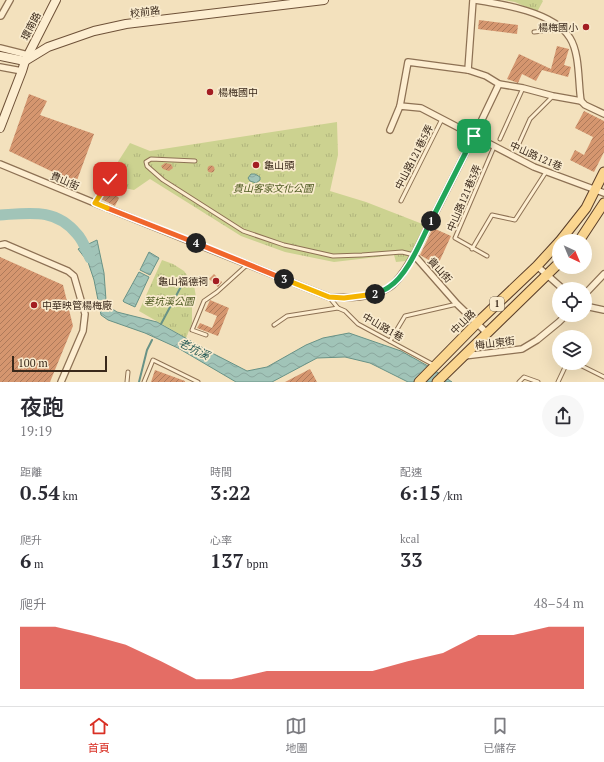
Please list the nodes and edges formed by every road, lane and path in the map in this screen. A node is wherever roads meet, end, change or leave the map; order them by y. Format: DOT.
graph roads {
  1 [pos="10,0"];
  2 [pos="56,0"];
  3 [pos="324,0"];
  4 [pos="474,0"];
  5 [pos="267,4"];
  6 [pos="0,16"];
  7 [pos="563,29"];
  8 [pos="534,32"];
  9 [pos="0,48"];
  10 [pos="0,56"];
  11 [pos="27,58"];
  12 [pos="0,67"];
  13 [pos="468,70"];
  14 [pos="22,71"];
  15 [pos="499,84"];
  16 [pos="523,88"];
  17 [pos="553,96"];
  18 [pos="580,101"];
  19 [pos="400,106"];
  20 [pos="604,114"];
  21 [pos="442,119"];
  22 [pos="0,128"];
  23 [pos="390,130"];
  24 [pos="475,134"];
  25 [pos="500,139"];
  26 [pos="494,147"];
  27 [pos="517,148"];
  28 [pos="195,161"];
  29 [pos="0,164"];
  30 [pos="546,172"];
  31 [pos="604,172"];
  32 [pos="110,179"];
  33 [pos="600,191"];
  34 [pos="401,201"];
  35 [pos="95,203"];
  36 [pos="604,203"];
  37 [pos="566,234"];
  38 [pos="584,234"];
  39 [pos="0,245"];
  40 [pos="472,249"];
  41 [pos="552,250"];
  42 [pos="414,255"];
  43 [pos="487,256"];
  44 [pos="248,264"];
  45 [pos="537,266"];
  46 [pos="552,270"];
  47 [pos="604,274"];
  48 [pos="547,275"];
  49 [pos="555,282"];
  50 [pos="592,287"];
  51 [pos="329,297"];
  52 [pos="457,304"];
  53 [pos="592,307"];
  54 [pos="338,308"];
  55 [pos="604,310"];
  56 [pos="559,322"];
  57 [pos="477,323"];
  58 [pos="274,325"];
  59 [pos="487,333"];
  60 [pos="206,335"];
  61 [pos="390,341"];
  62 [pos="463,356"];
  63 [pos="435,366"];
  64 [pos="563,370"];
  65 [pos="590,370"];
  66 [pos="128,372"];
  67 [pos="604,377"];
  68 [pos="61,382"];
  69 [pos="126,382"];
  70 [pos="144,382"];
  71 [pos="198,382"];
  72 [pos="419,382"];
  73 [pos="437,382"];
  74 [pos="519,382"];
  75 [pos="538,382"];
  76 [pos="558,382"];
  1 -- 6 [label="street"];
  2 -- 11 [label="street, 環南路"];
  3 -- 5 [label="street, 校前路"];
  4 -- 7 [label="street"];
  4 -- 13 [label="street"];
  5 -- 11 [label="street, 校前路"];
  7 -- 8 [label="lane"];
  7 -- 18 [label="street"];
  9 -- 11 [label="street"];
  10 -- 11 [label="street"];
  11 -- 14 [label="street, 環南路"];
  12 -- 14 [label="street"];
  13 -- 15 [label="street"];
  13 -- 19 [label="street"];
  14 -- 22 [label="street, 環南路"];
  15 -- 16 [label="street"];
  15 -- 24 [label="street"];
  16 -- 17 [label="street"];
  16 -- 25 [label="lane"];
  17 -- 18 [label="street"];
  17 -- 27 [label="lane"];
  18 -- 20 [label="street"];
  19 -- 21 [label="street, 中山路121巷"];
  19 -- 23 [label="street"];
  21 -- 24 [label="street, 中山路121巷"];
  21 -- 34 [label="lane, 中山路121巷5弄"];
  24 -- 26 [label="street, 中山路121巷"];
  24 -- 42 [label="street"];
  26 -- 30 [label="street, 中山路121巷"];
  26 -- 40 [label="lane, 中山路121巷3弄"];
  28 -- 42 [label="lane"];
  29 -- 35 [label="street, 貴山街"];
  30 -- 33 [label="street, 中山路121巷"];
  30 -- 40 [label="lane"];
  31 -- 33 [label="main road, 中山路 / 1"];
  32 -- 35 [label="lane"];
  33 -- 37 [label="main road, 中山路 / 1"];
  35 -- 44 [label="street, 貴山街"];
  36 -- 38 [label="main road"];
  39 -- 68 [label="street"];
  40 -- 43 [label="lane"];
  41 -- 45 [label="main road, 中山路 / 1"];
  42 -- 51 [label="street, 貴山街"];
  42 -- 52 [label="street, 貴山街"];
  44 -- 51 [label="street, 貴山街"];
  44 -- 60 [label="lane"];
  45 -- 48 [label="street"];
  45 -- 57 [label="main road, 中山路 / 1"];
  46 -- 48 [label="main road, 1"];
  47 -- 50 [label="street"];
  48 -- 49 [label="street"];
  48 -- 59 [label="main road, 1"];
  51 -- 54 [label="lane, 中山路1巷"];
  52 -- 57 [label="street, 貴山街"];
  52 -- 61 [label="lane"];
  53 -- 55 [label="street"];
  54 -- 58 [label="lane"];
  54 -- 61 [label="lane, 中山路1巷"];
  56 -- 62 [label="street, 梅山東街"];
  57 -- 59 [label="street, 貴山街"];
  57 -- 63 [label="main road, 中山路 / 1"];
  59 -- 62 [label="main road, 1"];
  61 -- 63 [label="lane, 中山路1巷"];
  62 -- 73 [label="main road, 1"];
  63 -- 72 [label="main road, 1"];
  64 -- 76 [label="lane"];
  65 -- 67 [label="lane"];
  66 -- 69 [label="lane"];
  70 -- 71 [label="lane"];
  74 -- 75 [label="lane"];
}
